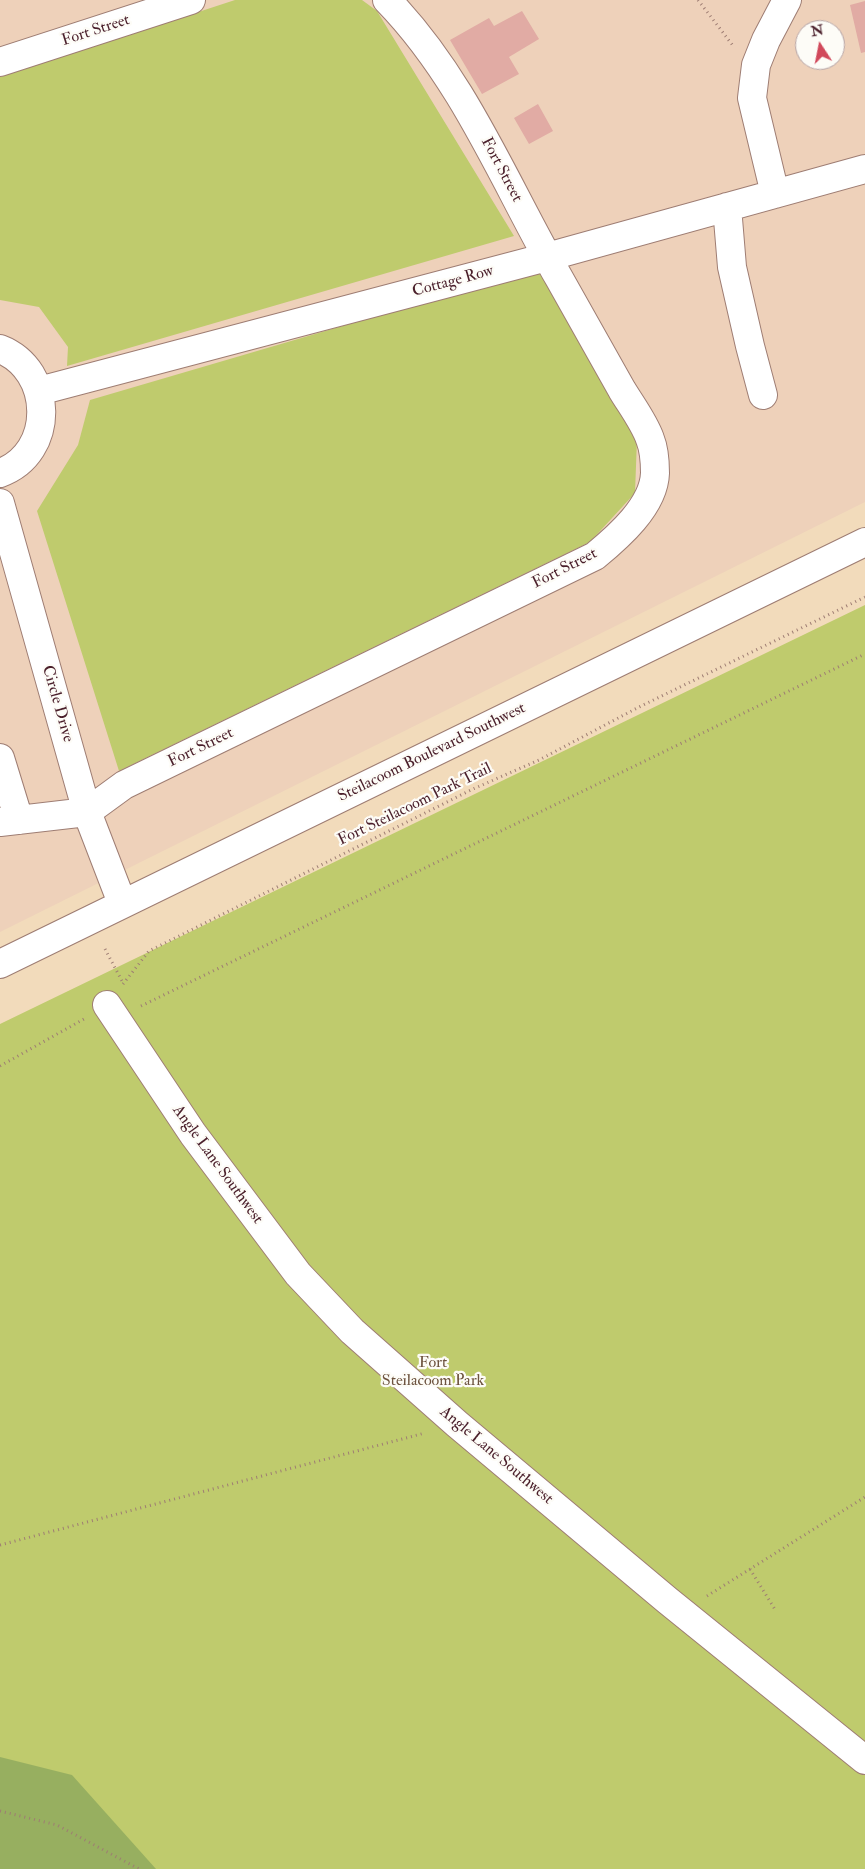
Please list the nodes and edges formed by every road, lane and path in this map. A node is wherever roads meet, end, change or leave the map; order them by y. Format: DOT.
graph roads {
  1 [pos="191,0"];
  2 [pos="387,0"];
  3 [pos="698,0"];
  4 [pos="787,0"];
  5 [pos="0,62"];
  6 [pos="756,65"];
  7 [pos="865,169"];
  8 [pos="775,194"];
  9 [pos="728,207"];
  10 [pos="547,257"];
  11 [pos="0,349"];
  12 [pos="39,391"];
  13 [pos="763,395"];
  14 [pos="0,473"];
  15 [pos="0,503"];
  16 [pos="865,542"];
  17 [pos="11,582"];
  18 [pos="865,597"];
  19 [pos="865,654"];
  20 [pos="0,758"];
  21 [pos="88,812"];
  22 [pos="9,821"];
  23 [pos="122,904"];
  24 [pos="105,949"];
  25 [pos="0,964"];
  26 [pos="115,1003"];
  27 [pos="0,1066"];
  28 [pos="457,1424"];
  29 [pos="865,1497"];
  30 [pos="0,1545"];
  31 [pos="750,1569"];
  32 [pos="674,1606"];
  33 [pos="776,1611"];
  34 [pos="865,1760"];
  35 [pos="0,1811"];
  36 [pos="139,1869"];
  1 -- 5 [label="street, Fort Street"];
  2 -- 10 [label="street, Fort Street"];
  3 -- 6 [label="path"];
  4 -- 6 [label="street"];
  6 -- 8 [label="street"];
  7 -- 8 [label="street, Cottage Row"];
  8 -- 9 [label="street, Cottage Row"];
  9 -- 10 [label="street, Cottage Row"];
  9 -- 13 [label="street"];
  10 -- 12 [label="street, Cottage Row"];
  10 -- 21 [label="street, Fort Street"];
  11 -- 12 [label="street"];
  12 -- 14 [label="street"];
  15 -- 17 [label="street, Circle Drive"];
  16 -- 23 [label="street, Steilacoom Boulevard Southwest"];
  17 -- 21 [label="street, Circle Drive"];
  18 -- 26 [label="path, Fort Steilacoom Park Trail"];
  19 -- 26 [label="path"];
  20 -- 22 [label="street"];
  21 -- 22 [label="street"];
  21 -- 23 [label="street, Circle Drive"];
  23 -- 25 [label="street, Steilacoom Boulevard Southwest"];
  24 -- 26 [label="path"];
  26 -- 27 [label="path, Fort Steilacoom Park Trail"];
  26 -- 28 [label="street, Angle Lane Southwest"];
  28 -- 30 [label="path"];
  28 -- 32 [label="street, Angle Lane Southwest"];
  29 -- 31 [label="path"];
  31 -- 32 [label="path"];
  31 -- 33 [label="path"];
  32 -- 34 [label="street, Angle Lane Southwest"];
  35 -- 36 [label="path"];
}
